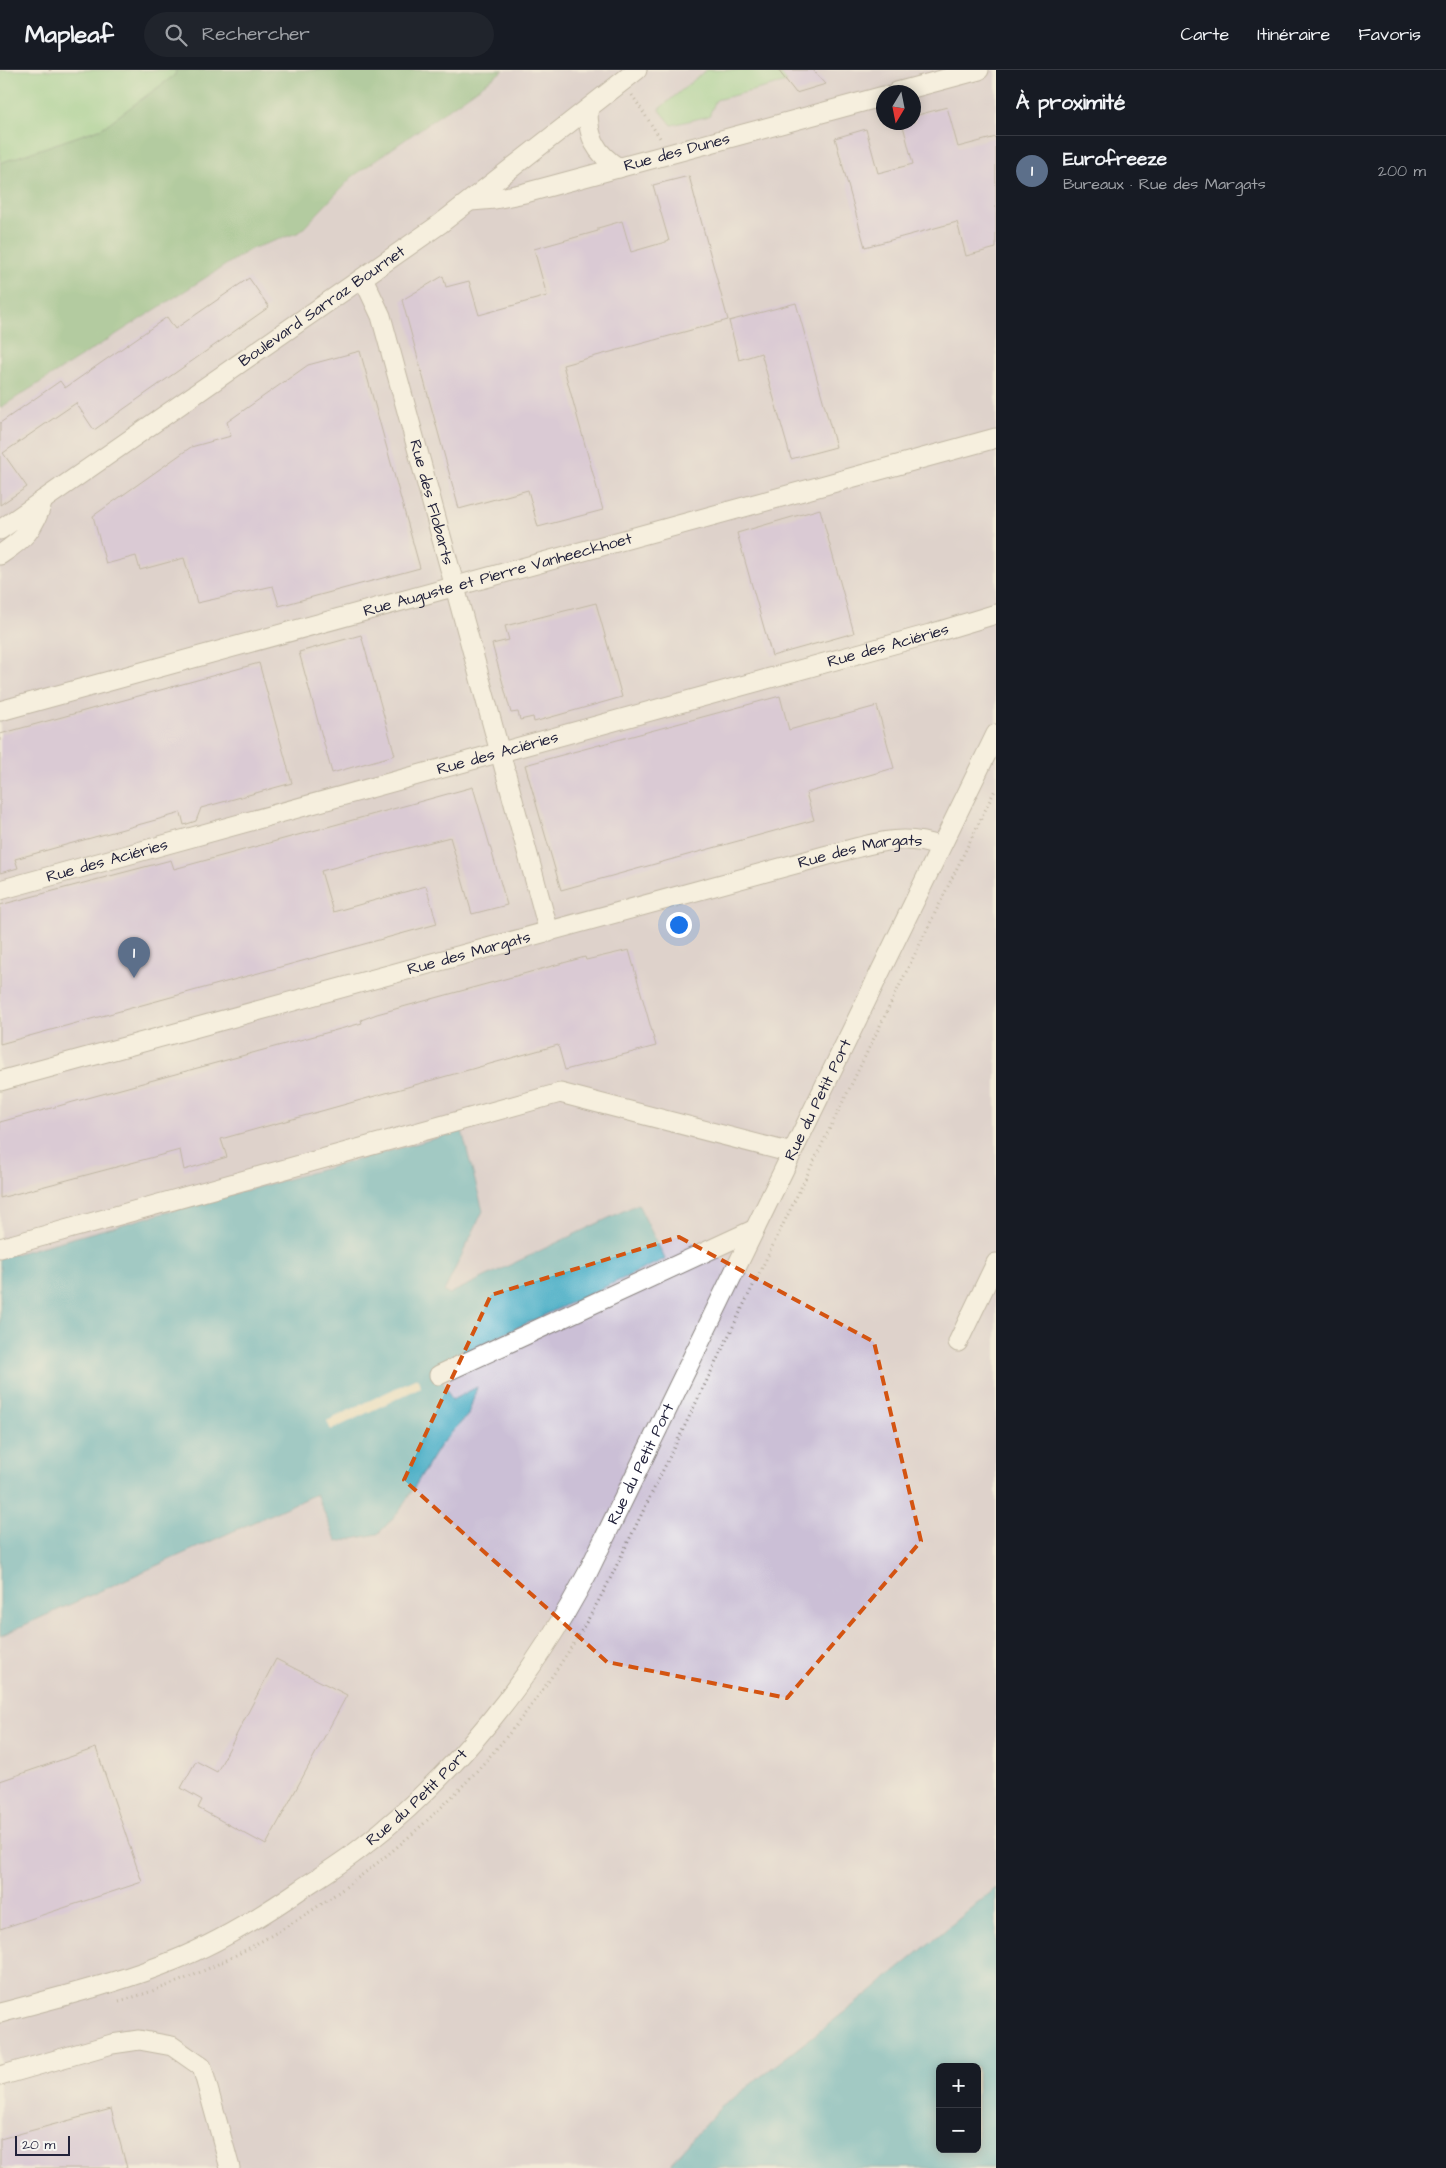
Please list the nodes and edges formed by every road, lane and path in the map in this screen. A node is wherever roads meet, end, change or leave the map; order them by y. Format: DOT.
graph roads {
  1 [pos="979,70"];
  2 [pos="630,76"];
  3 [pos="921,85"];
  4 [pos="876,98"];
  5 [pos="588,110"];
  6 [pos="671,154"];
  7 [pos="619,168"];
  8 [pos="471,201"];
  9 [pos="363,278"];
  10 [pos="996,438"];
  11 [pos="43,500"];
  12 [pos="0,530"];
  13 [pos="0,555"];
  14 [pos="455,586"];
  15 [pos="996,614"];
  16 [pos="0,711"];
  17 [pos="996,734"];
  18 [pos="500,753"];
  19 [pos="996,788"];
  20 [pos="940,848"];
  21 [pos="0,890"];
  22 [pos="549,932"];
  23 [pos="0,1081"];
  24 [pos="792,1153"];
  25 [pos="755,1229"];
  26 [pos="0,1248"];
  27 [pos="996,1263"];
  28 [pos="958,1342"];
  29 [pos="440,1375"];
  30 [pos="116,2002"];
  31 [pos="0,2013"];
  32 [pos="0,2076"];
  33 [pos="230,2168"];
  1 -- 3 [label="street"];
  2 -- 5 [label="street, Boulevard Sarraz Bournet"];
  2 -- 6 [label="path"];
  4 -- 6 [label="street, Rue des Dunes"];
  5 -- 7 [label="street"];
  5 -- 8 [label="street, Boulevard Sarraz Bournet"];
  6 -- 7 [label="street, Rue des Dunes"];
  7 -- 8 [label="street, Rue des Dunes"];
  8 -- 9 [label="street, Boulevard Sarraz Bournet"];
  9 -- 11 [label="street, Boulevard Sarraz Bournet"];
  9 -- 14 [label="street, Rue des Flobarts"];
  10 -- 14 [label="street, Rue Auguste et Pierre Vanheeckhoet"];
  11 -- 12 [label="street, Boulevard Sarraz Bournet"];
  11 -- 13 [label="street"];
  14 -- 16 [label="street, Rue Auguste et Pierre Vanheeckhoet"];
  14 -- 18 [label="street, Rue des Flobarts"];
  15 -- 18 [label="street, Rue des Aciéries"];
  17 -- 20 [label="street, Rue du Petit Port"];
  18 -- 21 [label="street, Rue des Aciéries"];
  18 -- 22 [label="street, Rue des Flobarts"];
  19 -- 30 [label="path"];
  20 -- 22 [label="street, Rue des Margats"];
  20 -- 24 [label="street, Rue du Petit Port"];
  22 -- 23 [label="street, Rue des Margats"];
  24 -- 25 [label="street, Rue du Petit Port"];
  24 -- 26 [label="street"];
  25 -- 29 [label="street"];
  25 -- 31 [label="street, Rue du Petit Port"];
  27 -- 28 [label="street"];
  32 -- 33 [label="street"];
}
